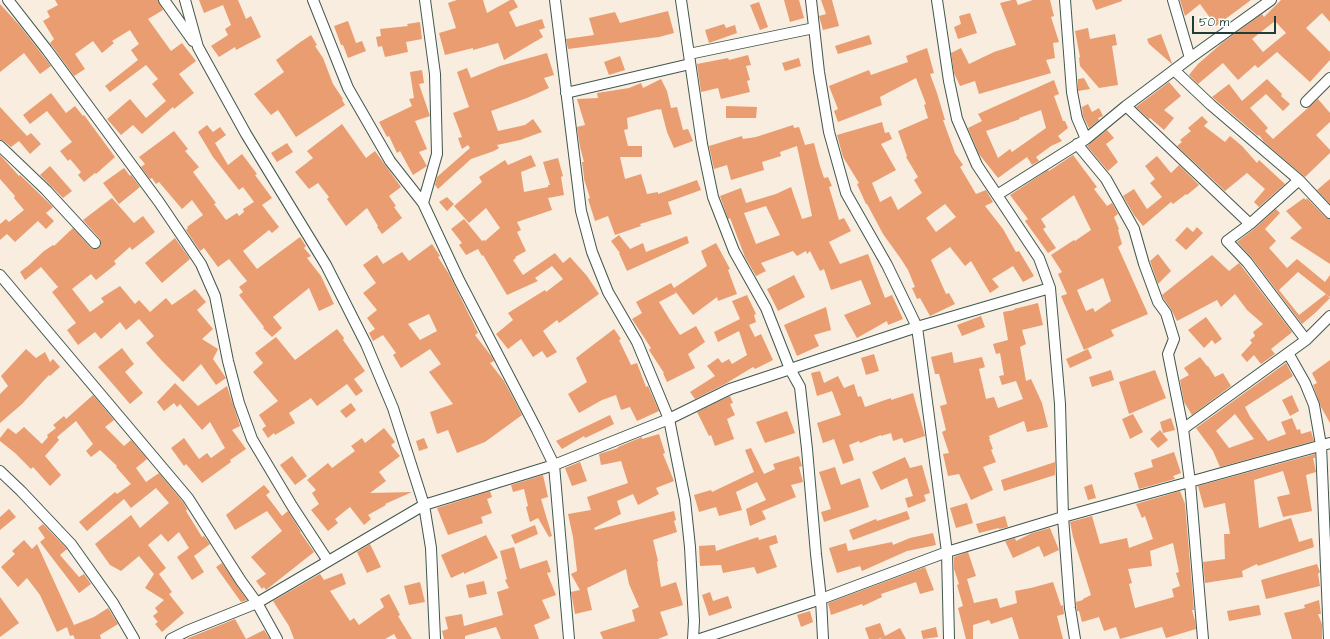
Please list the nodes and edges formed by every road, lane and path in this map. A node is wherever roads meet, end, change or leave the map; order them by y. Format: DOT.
graph roads {
  1 [pos="8,0"];
  2 [pos="164,0"];
  3 [pos="185,0"];
  4 [pos="314,0"];
  5 [pos="425,0"];
  6 [pos="555,0"];
  7 [pos="681,0"];
  8 [pos="811,0"];
  9 [pos="937,0"];
  10 [pos="1065,0"];
  11 [pos="1173,0"];
  12 [pos="1271,0"];
  13 [pos="814,28"];
  14 [pos="198,47"];
  15 [pos="1190,58"];
  16 [pos="689,59"];
  17 [pos="1174,70"];
  18 [pos="1330,78"];
  19 [pos="566,92"];
  20 [pos="1306,102"];
  21 [pos="1126,106"];
  22 [pos="1086,139"];
  23 [pos="1077,144"];
  24 [pos="0,146"];
  25 [pos="1299,180"];
  26 [pos="997,195"];
  27 [pos="423,203"];
  28 [pos="1330,213"];
  29 [pos="1250,224"];
  30 [pos="95,243"];
  31 [pos="0,275"];
  32 [pos="1050,288"];
  33 [pos="1330,316"];
  34 [pos="917,327"];
  35 [pos="1306,340"];
  36 [pos="1288,353"];
  37 [pos="790,369"];
  38 [pos="669,419"];
  39 [pos="1183,429"];
  40 [pos="1325,444"];
  41 [pos="554,465"];
  42 [pos="0,471"];
  43 [pos="1190,482"];
  44 [pos="424,505"];
  45 [pos="1063,517"];
  46 [pos="948,552"];
  47 [pos="328,561"];
  48 [pos="822,599"];
  49 [pos="257,603"];
  50 [pos="134,639"];
  51 [pos="171,639"];
  52 [pos="277,639"];
  53 [pos="435,639"];
  54 [pos="569,639"];
  55 [pos="693,639"];
  56 [pos="700,639"];
  57 [pos="823,639"];
  58 [pos="949,639"];
  59 [pos="1075,639"];
  60 [pos="1203,639"];
  61 [pos="1329,639"];
  1 -- 47 [label="street"];
  2 -- 14 [label="street"];
  3 -- 14 [label="street"];
  4 -- 27 [label="street"];
  5 -- 27 [label="street"];
  6 -- 19 [label="street"];
  7 -- 16 [label="street"];
  8 -- 13 [label="street"];
  9 -- 26 [label="street"];
  10 -- 22 [label="street"];
  11 -- 15 [label="street"];
  12 -- 15 [label="street"];
  13 -- 16 [label="street"];
  13 -- 34 [label="street"];
  14 -- 44 [label="street"];
  15 -- 17 [label="street"];
  16 -- 19 [label="street"];
  16 -- 37 [label="street"];
  17 -- 21 [label="street"];
  17 -- 25 [label="street"];
  18 -- 20 [label="street"];
  19 -- 38 [label="street"];
  21 -- 22 [label="street"];
  21 -- 29 [label="street"];
  22 -- 23 [label="street"];
  23 -- 26 [label="street"];
  23 -- 39 [label="street"];
  24 -- 30 [label="street"];
  25 -- 28 [label="street"];
  25 -- 29 [label="street"];
  26 -- 32 [label="street"];
  27 -- 41 [label="street"];
  29 -- 35 [label="street"];
  31 -- 49 [label="street"];
  32 -- 34 [label="street"];
  32 -- 45 [label="street"];
  33 -- 35 [label="street"];
  34 -- 37 [label="street"];
  34 -- 46 [label="street"];
  35 -- 36 [label="street"];
  36 -- 39 [label="street"];
  36 -- 40 [label="street"];
  37 -- 38 [label="street"];
  37 -- 48 [label="street"];
  38 -- 41 [label="street"];
  38 -- 55 [label="street"];
  39 -- 43 [label="street"];
  40 -- 43 [label="street"];
  40 -- 61 [label="street"];
  41 -- 44 [label="street"];
  41 -- 54 [label="street"];
  42 -- 50 [label="street"];
  43 -- 45 [label="street"];
  43 -- 60 [label="street"];
  44 -- 47 [label="street"];
  44 -- 53 [label="street"];
  45 -- 46 [label="street"];
  45 -- 59 [label="street"];
  46 -- 48 [label="street"];
  46 -- 58 [label="street"];
  47 -- 49 [label="street"];
  48 -- 56 [label="street"];
  48 -- 57 [label="street"];
  49 -- 51 [label="street"];
  49 -- 52 [label="street"];
}
